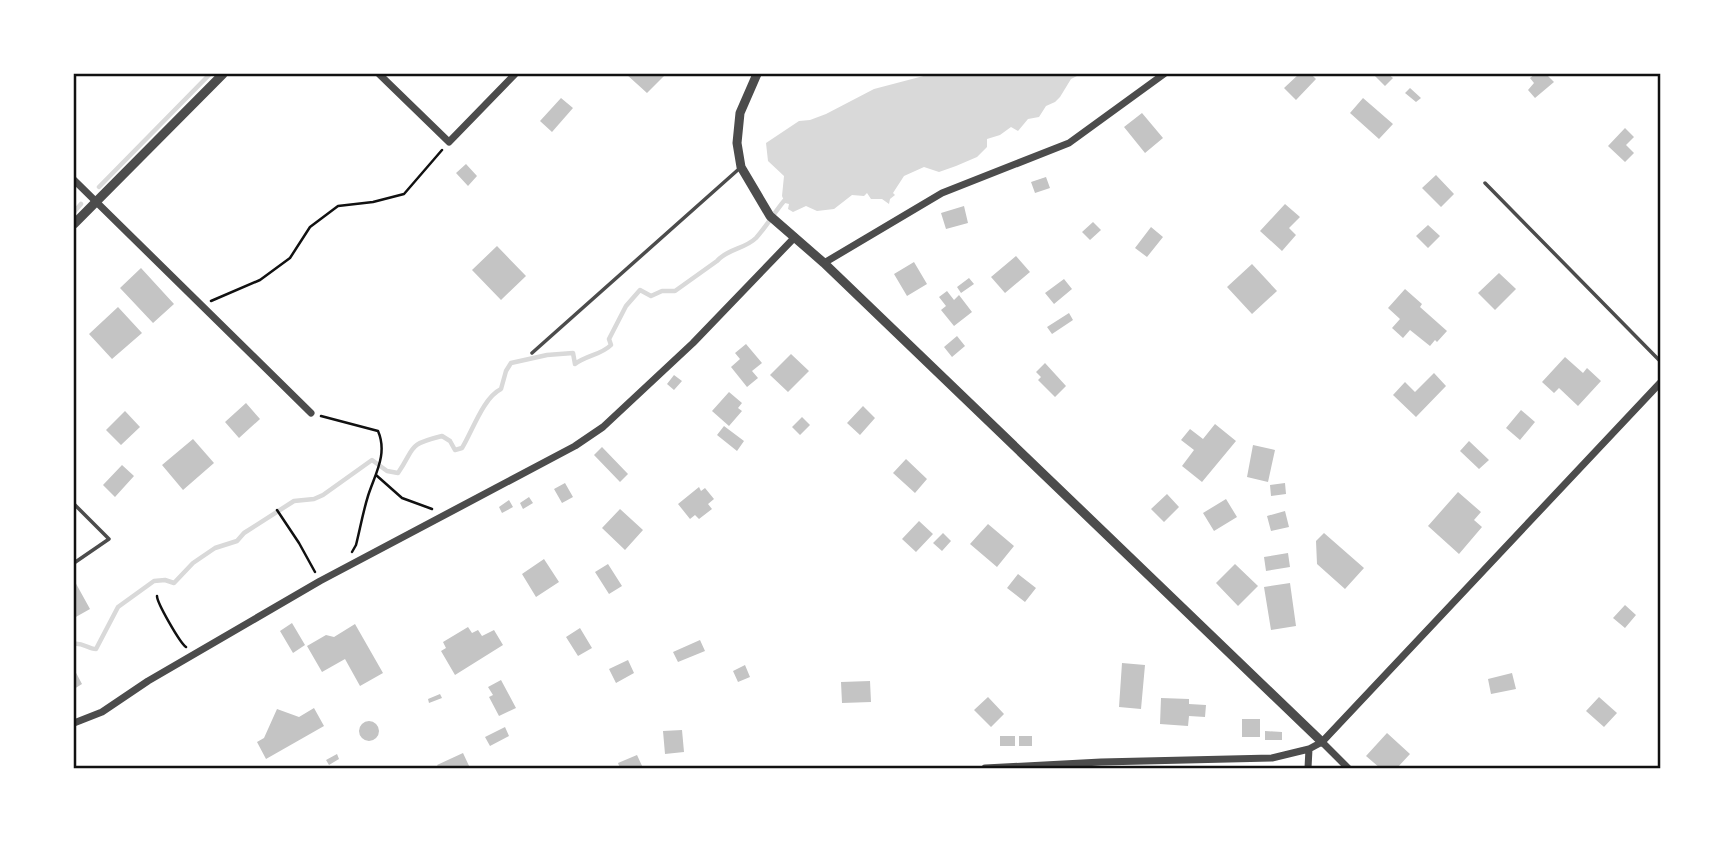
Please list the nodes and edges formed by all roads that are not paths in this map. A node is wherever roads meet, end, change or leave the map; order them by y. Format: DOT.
graph roads {
  1 [pos="223,74"];
  2 [pos="379,74"];
  3 [pos="516,74"];
  4 [pos="757,74"];
  5 [pos="1164,74"];
  6 [pos="741,167"];
  7 [pos="74,180"];
  8 [pos="1485,183"];
  9 [pos="96,202"];
  10 [pos="74,225"];
  11 [pos="794,237"];
  12 [pos="824,263"];
  13 [pos="532,353"];
  14 [pos="1661,361"];
  15 [pos="1661,383"];
  16 [pos="311,413"];
  17 [pos="74,504"];
  18 [pos="74,563"];
  19 [pos="74,723"];
  20 [pos="1322,742"];
  21 [pos="1309,749"];
  22 [pos="985,768"];
  23 [pos="1308,768"];
  24 [pos="1348,768"];
  1 -- 9 [label="street"];
  2 -- 3 [label="street"];
  4 -- 6 [label="street"];
  5 -- 12 [label="street"];
  6 -- 11 [label="street"];
  6 -- 13 [label="lane"];
  7 -- 9 [label="street"];
  8 -- 14 [label="lane"];
  9 -- 10 [label="street"];
  9 -- 16 [label="street"];
  11 -- 12 [label="street"];
  11 -- 19 [label="street"];
  12 -- 20 [label="street"];
  15 -- 20 [label="street"];
  17 -- 18 [label="lane"];
  20 -- 21 [label="street"];
  20 -- 24 [label="street"];
  21 -- 22 [label="street"];
  21 -- 23 [label="street"];
}
